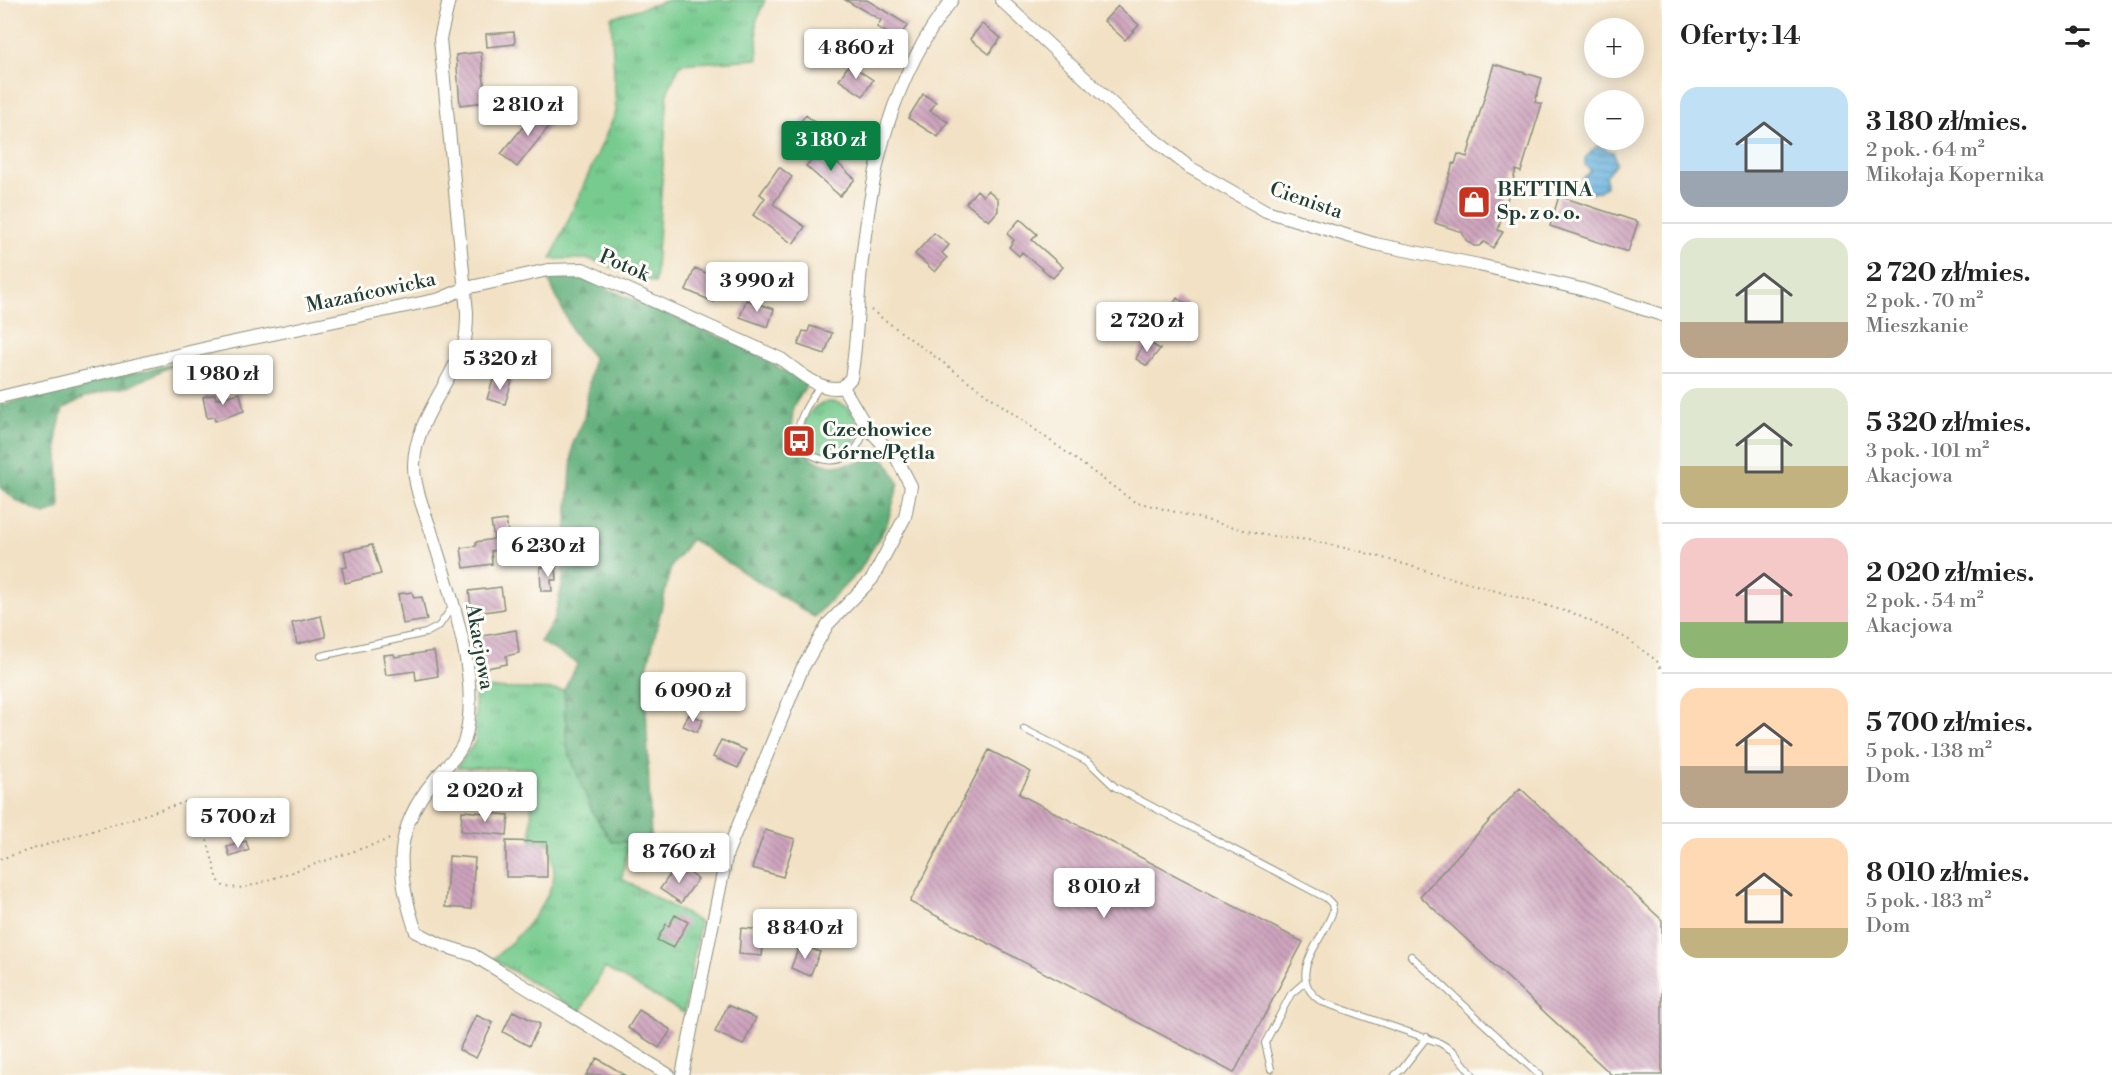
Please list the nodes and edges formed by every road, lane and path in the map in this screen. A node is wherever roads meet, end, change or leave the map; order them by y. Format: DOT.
graph roads {
  1 [pos="449,0"];
  2 [pos="952,0"];
  3 [pos="1001,0"];
  4 [pos="466,288"];
  5 [pos="858,301"];
  6 [pos="1662,315"];
  7 [pos="820,385"];
  8 [pos="843,387"];
  9 [pos="0,397"];
  10 [pos="866,426"];
  11 [pos="453,606"];
  12 [pos="321,656"];
  13 [pos="1662,672"];
  14 [pos="1024,729"];
  15 [pos="402,840"];
  16 [pos="0,859"];
  17 [pos="1411,956"];
  18 [pos="1305,982"];
  19 [pos="1427,1037"];
  20 [pos="1271,1069"];
  21 [pos="669,1075"];
  22 [pos="682,1075"];
  23 [pos="1395,1075"];
  24 [pos="1473,1075"];
  25 [pos="1539,1075"];
  1 -- 4 [label="street, Mazańcowicka"];
  2 -- 5 [label="street"];
  3 -- 6 [label="street, Cienista"];
  4 -- 7 [label="street, Potok"];
  4 -- 9 [label="street, Mazańcowicka"];
  4 -- 11 [label="street, Akacjowa"];
  5 -- 8 [label="street"];
  5 -- 13 [label="path"];
  7 -- 8 [label="street"];
  7 -- 10 [label="lane"];
  8 -- 10 [label="street"];
  10 -- 22 [label="street"];
  11 -- 12 [label="lane"];
  11 -- 15 [label="street, Akacjowa"];
  14 -- 18 [label="lane"];
  15 -- 16 [label="path"];
  15 -- 21 [label="street, Akacjowa"];
  17 -- 25 [label="lane"];
  18 -- 19 [label="lane"];
  18 -- 20 [label="lane"];
  19 -- 23 [label="lane"];
  19 -- 24 [label="lane"];
}
